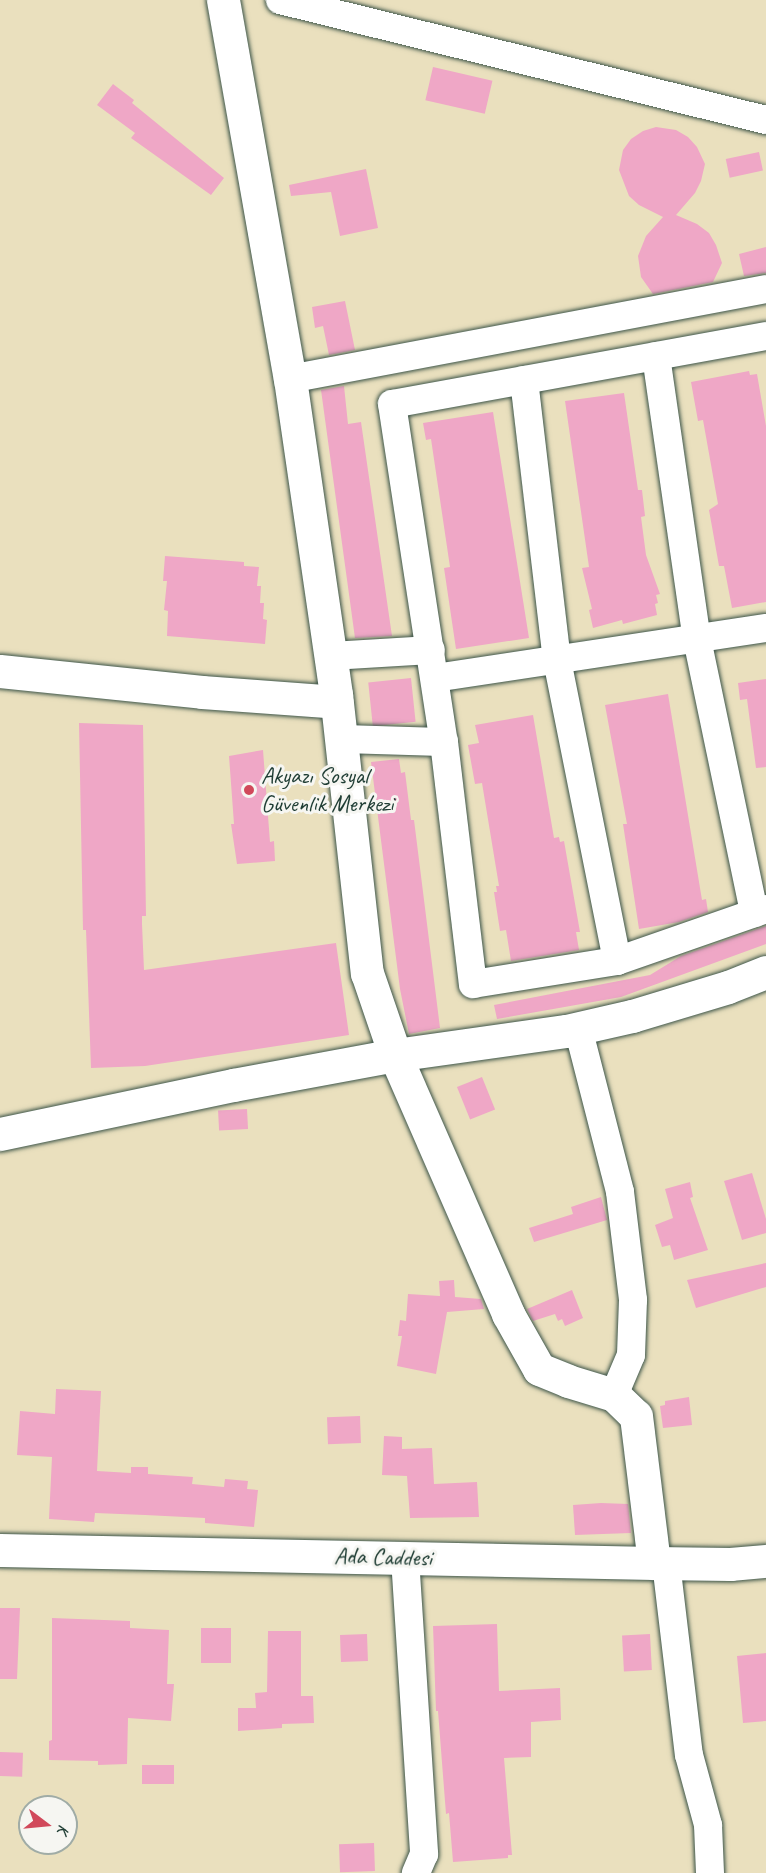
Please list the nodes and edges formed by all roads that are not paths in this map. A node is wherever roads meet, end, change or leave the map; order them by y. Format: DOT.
graph roads {
  1 [pos="223,0"];
  2 [pos="280,0"];
  3 [pos="766,120"];
  4 [pos="766,289"];
  5 [pos="766,336"];
  6 [pos="656,356"];
  7 [pos="290,379"];
  8 [pos="524,380"];
  9 [pos="766,628"];
  10 [pos="697,639"];
  11 [pos="431,650"];
  12 [pos="331,656"];
  13 [pos="557,660"];
  14 [pos="0,671"];
  15 [pos="435,678"];
  16 [pos="337,702"];
  17 [pos="341,739"];
  18 [pos="444,742"];
  19 [pos="760,911"];
  20 [pos="617,961"];
  21 [pos="766,972"];
  22 [pos="578,1028"];
  23 [pos="395,1055"];
  24 [pos="0,1134"];
  25 [pos="614,1395"];
  26 [pos="0,1550"];
  27 [pos="405,1558"];
  28 [pos="766,1561"];
  29 [pos="660,1563"];
  30 [pos="416,1873"];
  31 [pos="710,1873"];
  1 -- 7 [label="main road"];
  2 -- 3 [label="street"];
  4 -- 7 [label="street"];
  5 -- 6 [label="street"];
  6 -- 8 [label="street"];
  6 -- 10 [label="street"];
  7 -- 12 [label="main road"];
  8 -- 11 [label="street"];
  8 -- 13 [label="street"];
  9 -- 10 [label="street"];
  10 -- 13 [label="street"];
  10 -- 19 [label="street"];
  11 -- 12 [label="street"];
  11 -- 15 [label="street"];
  12 -- 16 [label="main road"];
  13 -- 15 [label="street"];
  13 -- 20 [label="street"];
  14 -- 16 [label="main road"];
  15 -- 18 [label="street"];
  16 -- 17 [label="main road"];
  17 -- 18 [label="street"];
  17 -- 23 [label="main road"];
  18 -- 20 [label="street"];
  19 -- 20 [label="street"];
  21 -- 22 [label="main road"];
  22 -- 23 [label="main road"];
  22 -- 25 [label="street"];
  23 -- 24 [label="main road"];
  23 -- 25 [label="main road"];
  25 -- 29 [label="main road"];
  26 -- 27 [label="main road, Ada Caddesi"];
  27 -- 29 [label="main road, Ada Caddesi"];
  27 -- 30 [label="street"];
  28 -- 29 [label="main road, Ada Caddesi"];
  29 -- 31 [label="street"];
}
